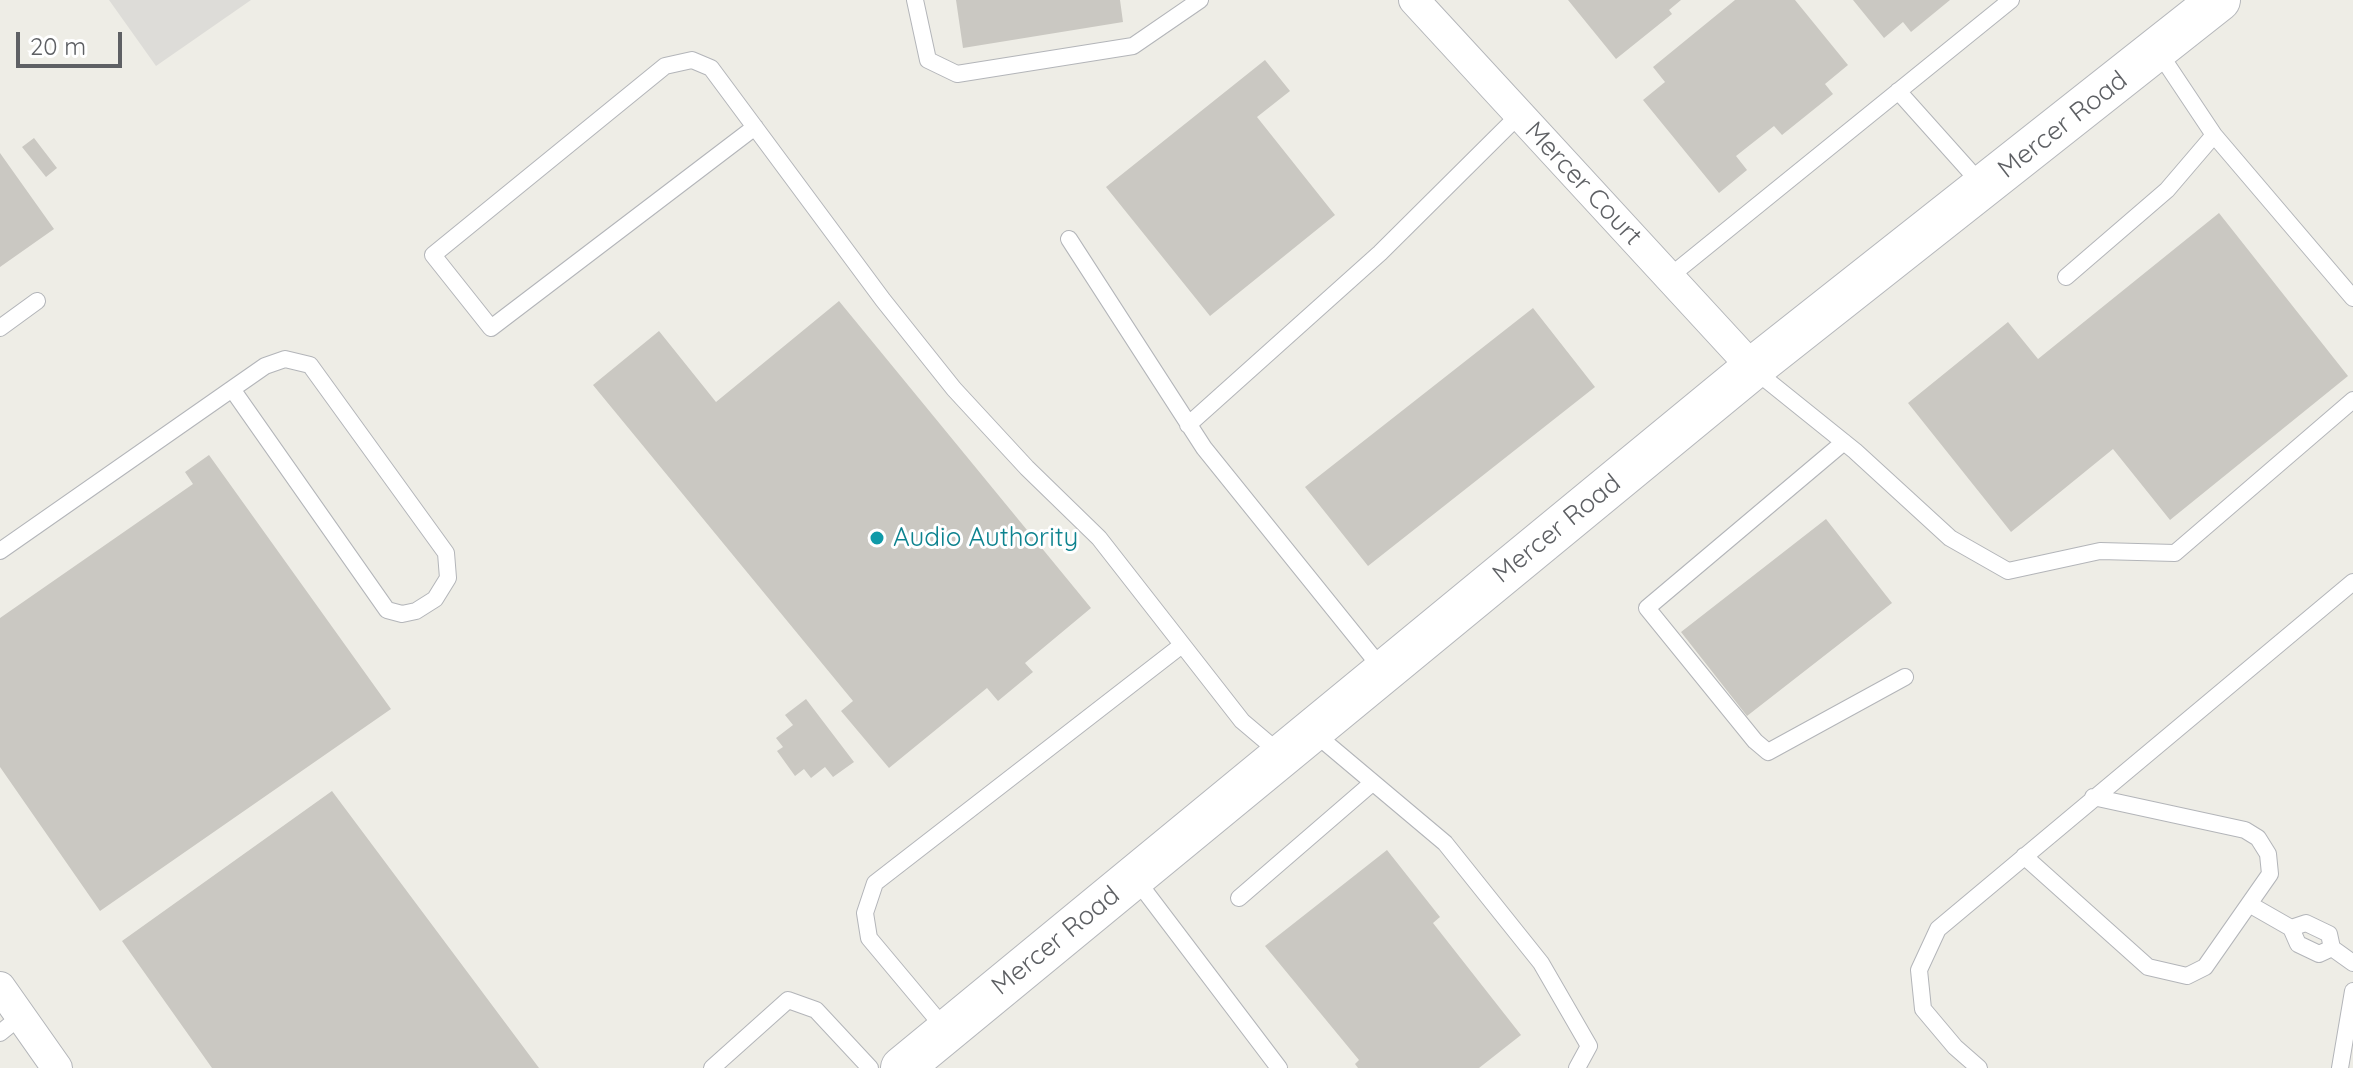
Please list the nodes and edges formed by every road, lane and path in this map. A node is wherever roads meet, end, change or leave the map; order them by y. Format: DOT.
graph roads {
  1 [pos="915,0"];
  2 [pos="1200,0"];
  3 [pos="1415,0"];
  4 [pos="2011,0"];
  5 [pos="2219,0"];
  6 [pos="1183,6"];
  7 [pos="2158,51"];
  8 [pos="1898,91"];
  9 [pos="1519,115"];
  10 [pos="755,127"];
  11 [pos="2214,135"];
  12 [pos="1984,187"];
  13 [pos="1069,239"];
  14 [pos="1669,277"];
  15 [pos="2066,277"];
  16 [pos="2353,298"];
  17 [pos="37,301"];
  18 [pos="0,328"];
  19 [pos="1753,368"];
  20 [pos="232,389"];
  21 [pos="2353,400"];
  22 [pos="1188,425"];
  23 [pos="1844,442"];
  24 [pos="0,551"];
  25 [pos="2353,582"];
  26 [pos="1182,645"];
  27 [pos="1384,671"];
  28 [pos="1905,677"];
  29 [pos="1297,743"];
  30 [pos="1371,784"];
  31 [pos="2093,797"];
  32 [pos="2024,856"];
  33 [pos="1134,877"];
  34 [pos="1239,898"];
  35 [pos="2249,904"];
  36 [pos="2353,963"];
  37 [pos="0,987"];
  38 [pos="2353,991"];
  39 [pos="10,1025"];
  40 [pos="947,1031"];
  41 [pos="57,1068"];
  42 [pos="712,1068"];
  43 [pos="870,1068"];
  44 [pos="902,1068"];
  45 [pos="1279,1068"];
  46 [pos="1577,1068"];
  47 [pos="1979,1068"];
  48 [pos="2340,1068"];
  1 -- 6 [label="lane"];
  2 -- 6 [label="lane"];
  3 -- 9 [label="street, Mercer Court"];
  4 -- 8 [label="lane"];
  5 -- 7 [label="street, Mercer Road"];
  7 -- 11 [label="lane"];
  7 -- 12 [label="street, Mercer Road"];
  8 -- 12 [label="lane"];
  8 -- 14 [label="lane"];
  9 -- 14 [label="street, Mercer Court"];
  9 -- 22 [label="lane"];
  10 -- 10 [label="lane"];
  10 -- 26 [label="lane"];
  11 -- 15 [label="lane"];
  11 -- 16 [label="lane"];
  12 -- 19 [label="street, Mercer Road"];
  13 -- 22 [label="lane"];
  14 -- 19 [label="street, Mercer Court"];
  17 -- 18 [label="lane"];
  19 -- 23 [label="lane"];
  19 -- 27 [label="street, Mercer Road"];
  20 -- 20 [label="lane"];
  20 -- 24 [label="lane"];
  21 -- 23 [label="lane"];
  22 -- 27 [label="lane"];
  23 -- 28 [label="lane"];
  25 -- 31 [label="lane"];
  26 -- 29 [label="lane"];
  26 -- 40 [label="lane"];
  27 -- 29 [label="street, Mercer Road"];
  29 -- 30 [label="lane"];
  29 -- 33 [label="street, Mercer Road"];
  30 -- 34 [label="lane"];
  30 -- 46 [label="lane"];
  31 -- 32 [label="lane"];
  31 -- 35 [label="lane"];
  32 -- 35 [label="lane"];
  32 -- 47 [label="lane"];
  33 -- 40 [label="street, Mercer Road"];
  33 -- 45 [label="lane"];
  35 -- 36 [label="lane"];
  37 -- 39 [label="street"];
  38 -- 48 [label="lane"];
  39 -- 41 [label="street"];
  40 -- 44 [label="street, Mercer Road"];
  42 -- 43 [label="lane"];
}
